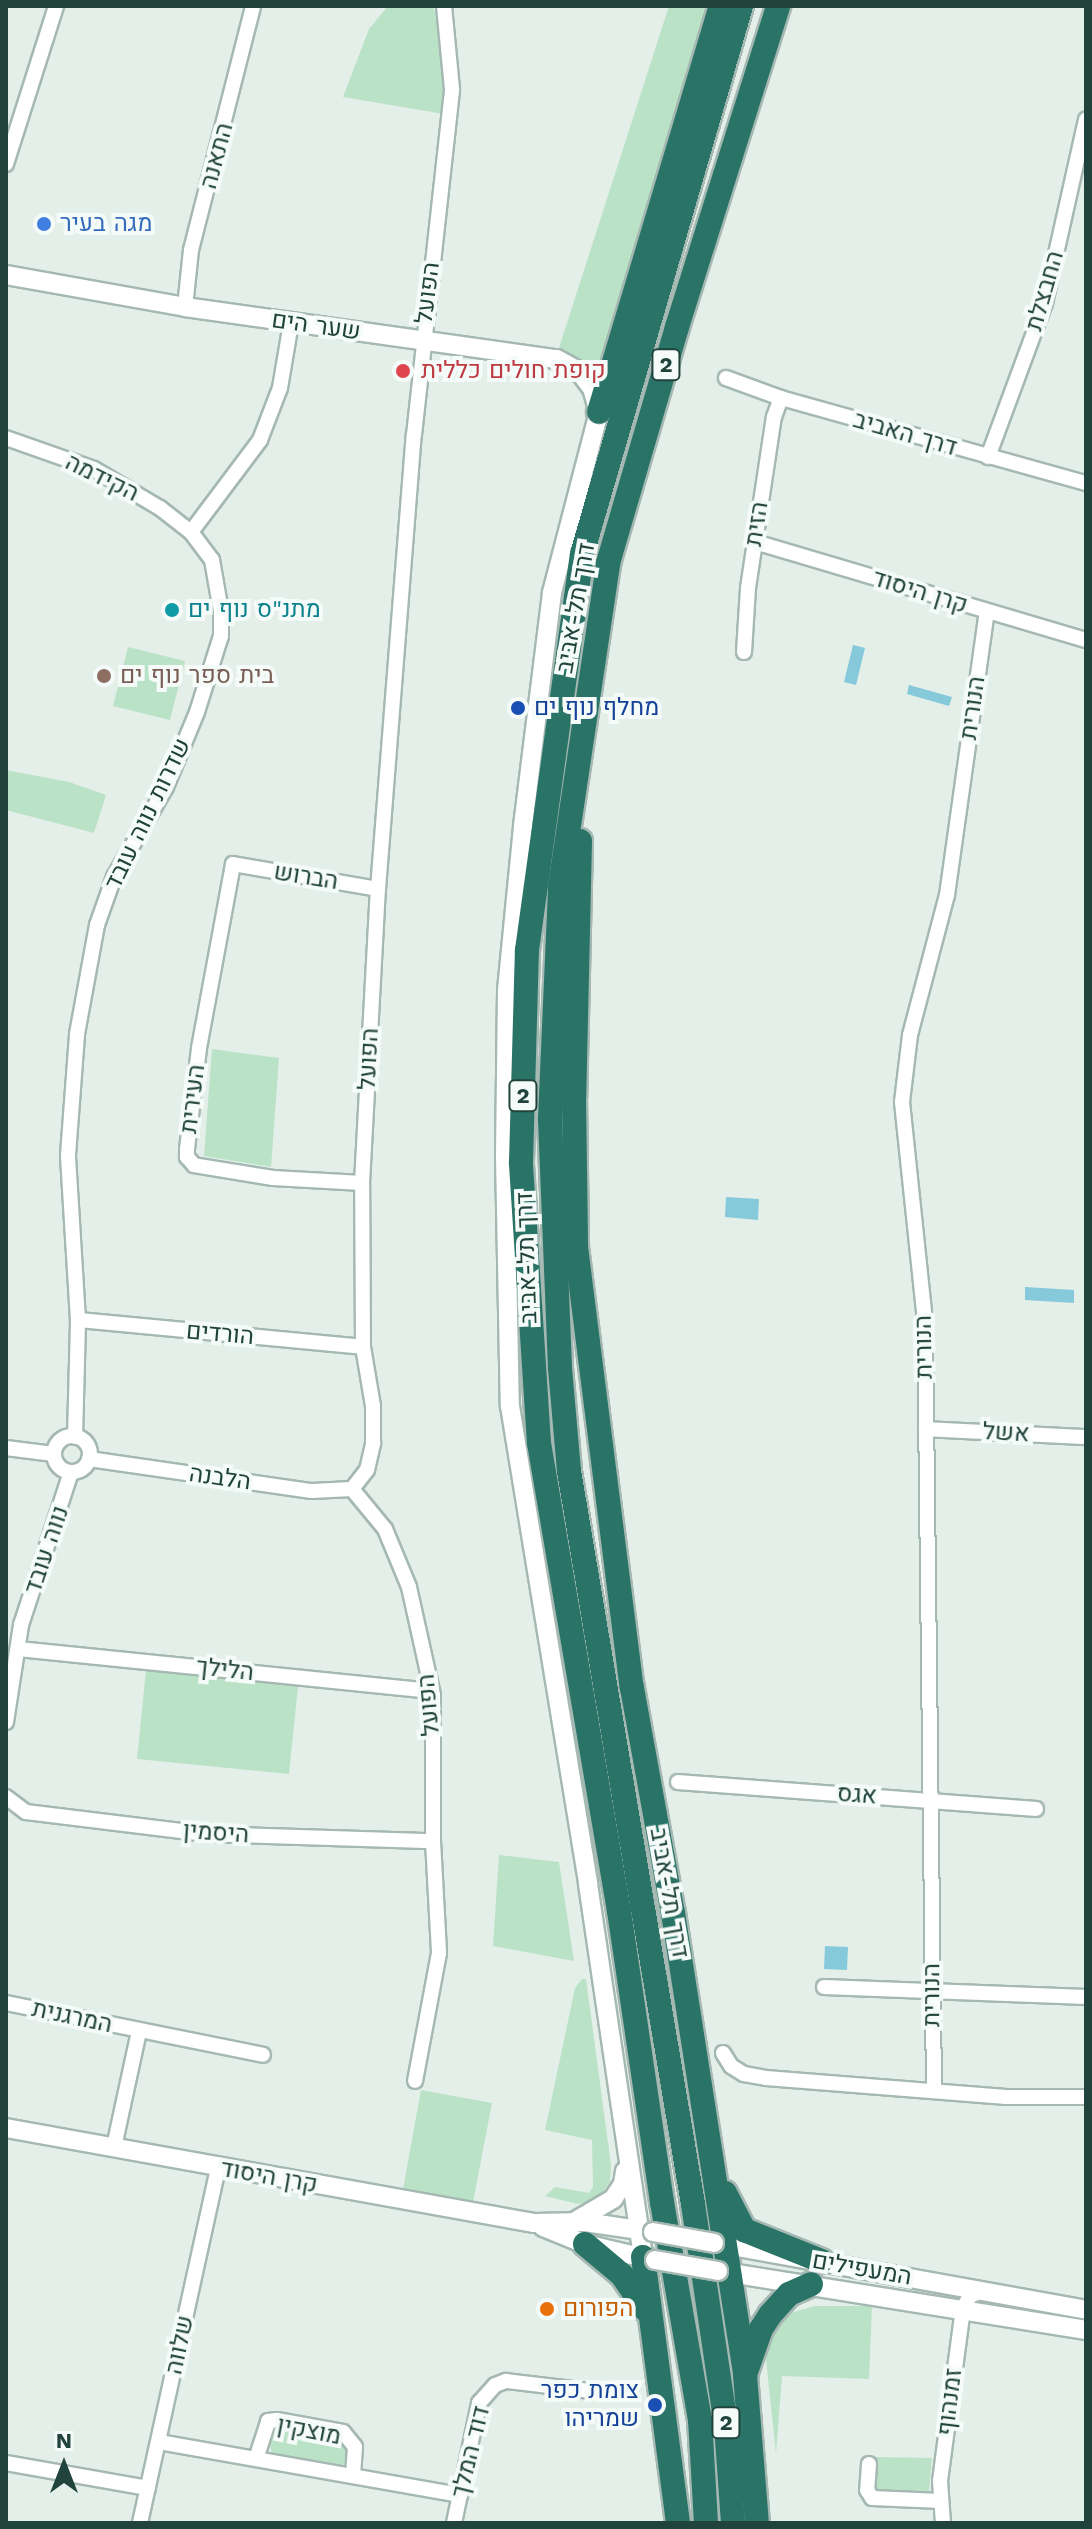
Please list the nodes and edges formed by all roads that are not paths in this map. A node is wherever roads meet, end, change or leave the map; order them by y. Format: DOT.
graph roads {
  1 [pos="56,6"];
  2 [pos="253,6"];
  3 [pos="721,6"];
  4 [pos="741,6"];
  5 [pos="778,6"];
  6 [pos="443,8"];
  7 [pos="1086,120"];
  8 [pos="6,164"];
  9 [pos="6,275"];
  10 [pos="185,307"];
  11 [pos="291,323"];
  12 [pos="422,341"];
  13 [pos="726,378"];
  14 [pos="781,398"];
  15 [pos="599,412"];
  16 [pos="6,438"];
  17 [pos="988,457"];
  18 [pos="1086,483"];
  19 [pos="191,532"];
  20 [pos="755,542"];
  21 [pos="987,612"];
  22 [pos="1086,640"];
  23 [pos="744,652"];
  24 [pos="585,731"];
  25 [pos="233,864"];
  26 [pos="378,889"];
  27 [pos="362,1183"];
  28 [pos="78,1320"];
  29 [pos="363,1347"];
  30 [pos="926,1429"];
  31 [pos="75,1437"];
  32 [pos="1086,1437"];
  33 [pos="6,1448"];
  34 [pos="54,1454"];
  35 [pos="89,1459"];
  36 [pos="71,1472"];
  37 [pos="352,1489"];
  38 [pos="18,1649"];
  39 [pos="432,1691"];
  40 [pos="6,1722"];
  41 [pos="678,1782"];
  42 [pos="6,1797"];
  43 [pos="931,1801"];
  44 [pos="1036,1809"];
  45 [pos="433,1841"];
  46 [pos="824,1987"];
  47 [pos="932,1991"];
  48 [pos="1086,1997"];
  49 [pos="6,2003"];
  50 [pos="139,2031"];
  51 [pos="723,2053"];
  52 [pos="263,2055"];
  53 [pos="415,2081"];
  54 [pos="934,2091"];
  55 [pos="1086,2097"];
  56 [pos="6,2128"];
  57 [pos="114,2147"];
  58 [pos="626,2160"];
  59 [pos="712,2164"];
  60 [pos="218,2168"];
  61 [pos="534,2223"];
  62 [pos="572,2223"];
  63 [pos="645,2230"];
  64 [pos="585,2244"];
  65 [pos="720,2244"];
  66 [pos="649,2259"];
  67 [pos="821,2261"];
  68 [pos="724,2272"];
  69 [pos="811,2284"];
  70 [pos="982,2291"];
  71 [pos="963,2308"];
  72 [pos="1086,2310"];
  73 [pos="651,2321"];
  74 [pos="1086,2330"];
  75 [pos="745,2375"];
  76 [pos="590,2391"];
  77 [pos="159,2442"];
  78 [pos="256,2459"];
  79 [pos="6,2463"];
  80 [pos="869,2464"];
  81 [pos="353,2476"];
  82 [pos="148,2488"];
  83 [pos="460,2495"];
  84 [pos="941,2501"];
  85 [pos="140,2523"];
  86 [pos="454,2523"];
  87 [pos="678,2523"];
  88 [pos="706,2523"];
  89 [pos="733,2523"];
  90 [pos="757,2523"];
  91 [pos="943,2523"];
  1 -- 8 [label="street"];
  2 -- 10 [label="street, התאנה"];
  3 -- 15 [label="highway"];
  4 -- 88 [label="highway, דרך תל-אביב / 2"];
  5 -- 24 [label="highway, דרך תל-אביב / 2"];
  6 -- 12 [label="street, הפועל"];
  7 -- 17 [label="street, החבצלת"];
  9 -- 10 [label="street, שער הים"];
  10 -- 11 [label="street, שער הים"];
  11 -- 12 [label="street, שער הים"];
  11 -- 19 [label="street"];
  12 -- 15 [label="street, שער הים"];
  12 -- 26 [label="street, הפועל"];
  13 -- 14 [label="street, דרך האביב"];
  14 -- 17 [label="street, דרך האביב"];
  14 -- 20 [label="street, הזית"];
  15 -- 58 [label="street"];
  16 -- 19 [label="street, הקידמה"];
  17 -- 18 [label="street, דרך האביב"];
  19 -- 28 [label="street, שדרות נווה עובד"];
  20 -- 21 [label="street, קרן היסוד"];
  20 -- 23 [label="street, הזית"];
  21 -- 22 [label="street, קרן היסוד"];
  21 -- 30 [label="street, הנורית"];
  24 -- 59 [label="highway"];
  24 -- 89 [label="highway, דרך תל-אביב / 2"];
  25 -- 26 [label="street, הברוש"];
  25 -- 27 [label="street, העירית"];
  26 -- 27 [label="street, הפועל"];
  27 -- 29 [label="street, הפועל"];
  28 -- 29 [label="street, הורדים"];
  28 -- 31 [label="street, שדרות נווה עובד"];
  29 -- 37 [label="street, הפועל"];
  30 -- 32 [label="street, אשל"];
  30 -- 43 [label="street, הנורית"];
  31 -- 34 [label="street"];
  31 -- 35 [label="street"];
  33 -- 34 [label="street"];
  34 -- 36 [label="street"];
  35 -- 36 [label="street"];
  35 -- 37 [label="street, הלבנה"];
  36 -- 38 [label="street, נווה עובד"];
  37 -- 39 [label="street, הפועל"];
  38 -- 39 [label="street, הלילך"];
  38 -- 40 [label="street, נווה עובד"];
  39 -- 45 [label="street, הפועל"];
  41 -- 43 [label="street, אגס"];
  42 -- 45 [label="street, היסמין"];
  43 -- 44 [label="street, אגס"];
  43 -- 47 [label="street, הנורית"];
  45 -- 53 [label="street, הפועל"];
  46 -- 47 [label="street"];
  47 -- 48 [label="street"];
  47 -- 54 [label="street, הנורית"];
  49 -- 50 [label="street, המרגנית"];
  50 -- 52 [label="street, המרגנית"];
  50 -- 57 [label="street, המרגנית"];
  51 -- 54 [label="street"];
  54 -- 55 [label="street"];
  56 -- 57 [label="street, קרן היסוד"];
  57 -- 60 [label="street, קרן היסוד"];
  58 -- 62 [label="street"];
  58 -- 63 [label="street"];
  59 -- 65 [label="highway"];
  59 -- 67 [label="highway"];
  60 -- 61 [label="street, קרן היסוד"];
  60 -- 77 [label="street, שלווה"];
  61 -- 62 [label="street, קרן היסוד"];
  61 -- 64 [label="street, קרן היסוד"];
  62 -- 63 [label="street, קרן היסוד"];
  63 -- 65 [label="street, המעפילים, bridge"];
  63 -- 66 [label="street"];
  64 -- 66 [label="street, קרן היסוד"];
  64 -- 73 [label="highway"];
  65 -- 67 [label="street, המעפילים"];
  65 -- 68 [label="highway"];
  66 -- 68 [label="street, המעפילים, bridge"];
  66 -- 73 [label="highway"];
  67 -- 70 [label="street, המעפילים"];
  68 -- 69 [label="street, המעפילים"];
  68 -- 75 [label="highway"];
  69 -- 71 [label="street, המעפילים"];
  69 -- 75 [label="highway"];
  70 -- 71 [label="street"];
  70 -- 72 [label="street, המעפילים"];
  71 -- 74 [label="street, המעפילים"];
  71 -- 84 [label="street, זמנהוף"];
  73 -- 87 [label="highway"];
  75 -- 90 [label="highway"];
  76 -- 83 [label="street, דוד המלך"];
  77 -- 78 [label="street, מוצקין"];
  77 -- 82 [label="street, שלווה"];
  78 -- 81 [label="street, מוצקין"];
  78 -- 81 [label="street, מוצקין"];
  79 -- 82 [label="street"];
  80 -- 84 [label="street"];
  81 -- 83 [label="street, מוצקין"];
  82 -- 85 [label="street, שלווה"];
  83 -- 86 [label="street, דוד המלך"];
  84 -- 91 [label="street, זמנהוף"];
}
